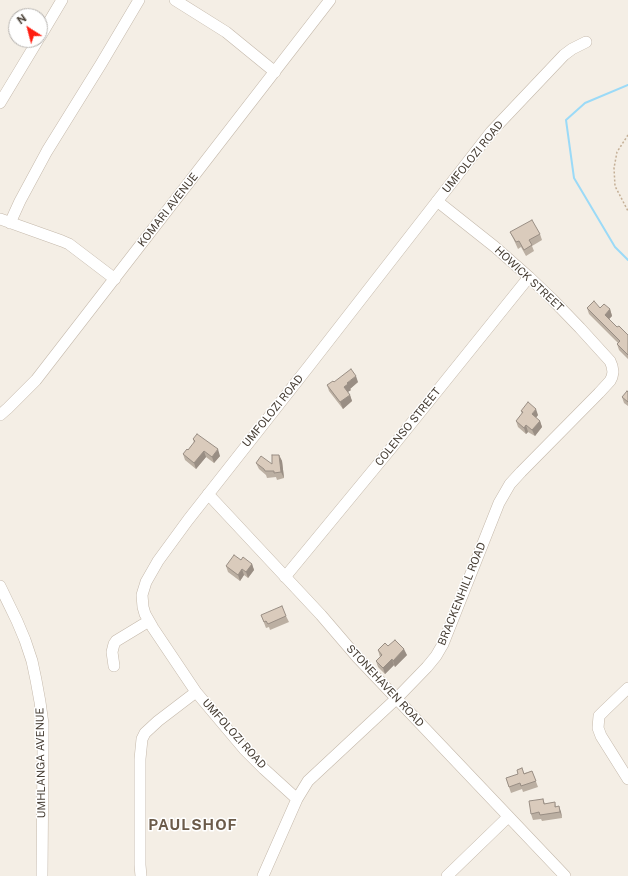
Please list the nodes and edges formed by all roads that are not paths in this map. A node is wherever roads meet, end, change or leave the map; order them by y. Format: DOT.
graph roads {
  1 [pos="62,0"];
  2 [pos="139,0"];
  3 [pos="175,0"];
  4 [pos="330,0"];
  5 [pos="48,24"];
  6 [pos="586,42"];
  7 [pos="33,48"];
  8 [pos="275,72"];
  9 [pos="0,103"];
  10 [pos="437,201"];
  11 [pos="5,221"];
  12 [pos="529,277"];
  13 [pos="115,279"];
  14 [pos="612,366"];
  15 [pos="0,415"];
  16 [pos="208,494"];
  17 [pos="285,577"];
  18 [pos="0,586"];
  19 [pos="149,622"];
  20 [pos="114,666"];
  21 [pos="628,688"];
  22 [pos="196,692"];
  23 [pos="396,699"];
  24 [pos="628,779"];
  25 [pos="297,799"];
  26 [pos="508,816"];
  27 [pos="42,876"];
  28 [pos="141,876"];
  29 [pos="263,876"];
  30 [pos="448,876"];
  31 [pos="565,876"];
  1 -- 5 [label="street"];
  2 -- 11 [label="street"];
  3 -- 8 [label="street"];
  4 -- 8 [label="street, KOMARI AVENUE"];
  6 -- 10 [label="street, UMFOLOZI ROAD"];
  7 -- 9 [label="street"];
  8 -- 13 [label="street, KOMARI AVENUE"];
  10 -- 12 [label="street, HOWICK STREET"];
  10 -- 16 [label="street, UMFOLOZI ROAD"];
  11 -- 13 [label="street"];
  12 -- 14 [label="street, HOWICK STREET"];
  12 -- 17 [label="street, COLENSO STREET"];
  13 -- 15 [label="street, KOMARI AVENUE"];
  14 -- 23 [label="street, BRACKENHILL ROAD"];
  16 -- 17 [label="street, STONEHAVEN ROAD"];
  16 -- 19 [label="street, UMFOLOZI ROAD"];
  17 -- 23 [label="street, STONEHAVEN ROAD"];
  18 -- 27 [label="street, UMHLANGA AVENUE"];
  19 -- 20 [label="street"];
  19 -- 22 [label="street, UMFOLOZI ROAD"];
  21 -- 24 [label="street"];
  22 -- 25 [label="street, UMFOLOZI ROAD"];
  22 -- 28 [label="street"];
  23 -- 25 [label="street, BRACKENHILL ROAD"];
  23 -- 26 [label="street, STONEHAVEN ROAD"];
  25 -- 29 [label="street, BRACKENHILL ROAD"];
  26 -- 30 [label="street"];
  26 -- 31 [label="street, STONEHAVEN ROAD"];
}
